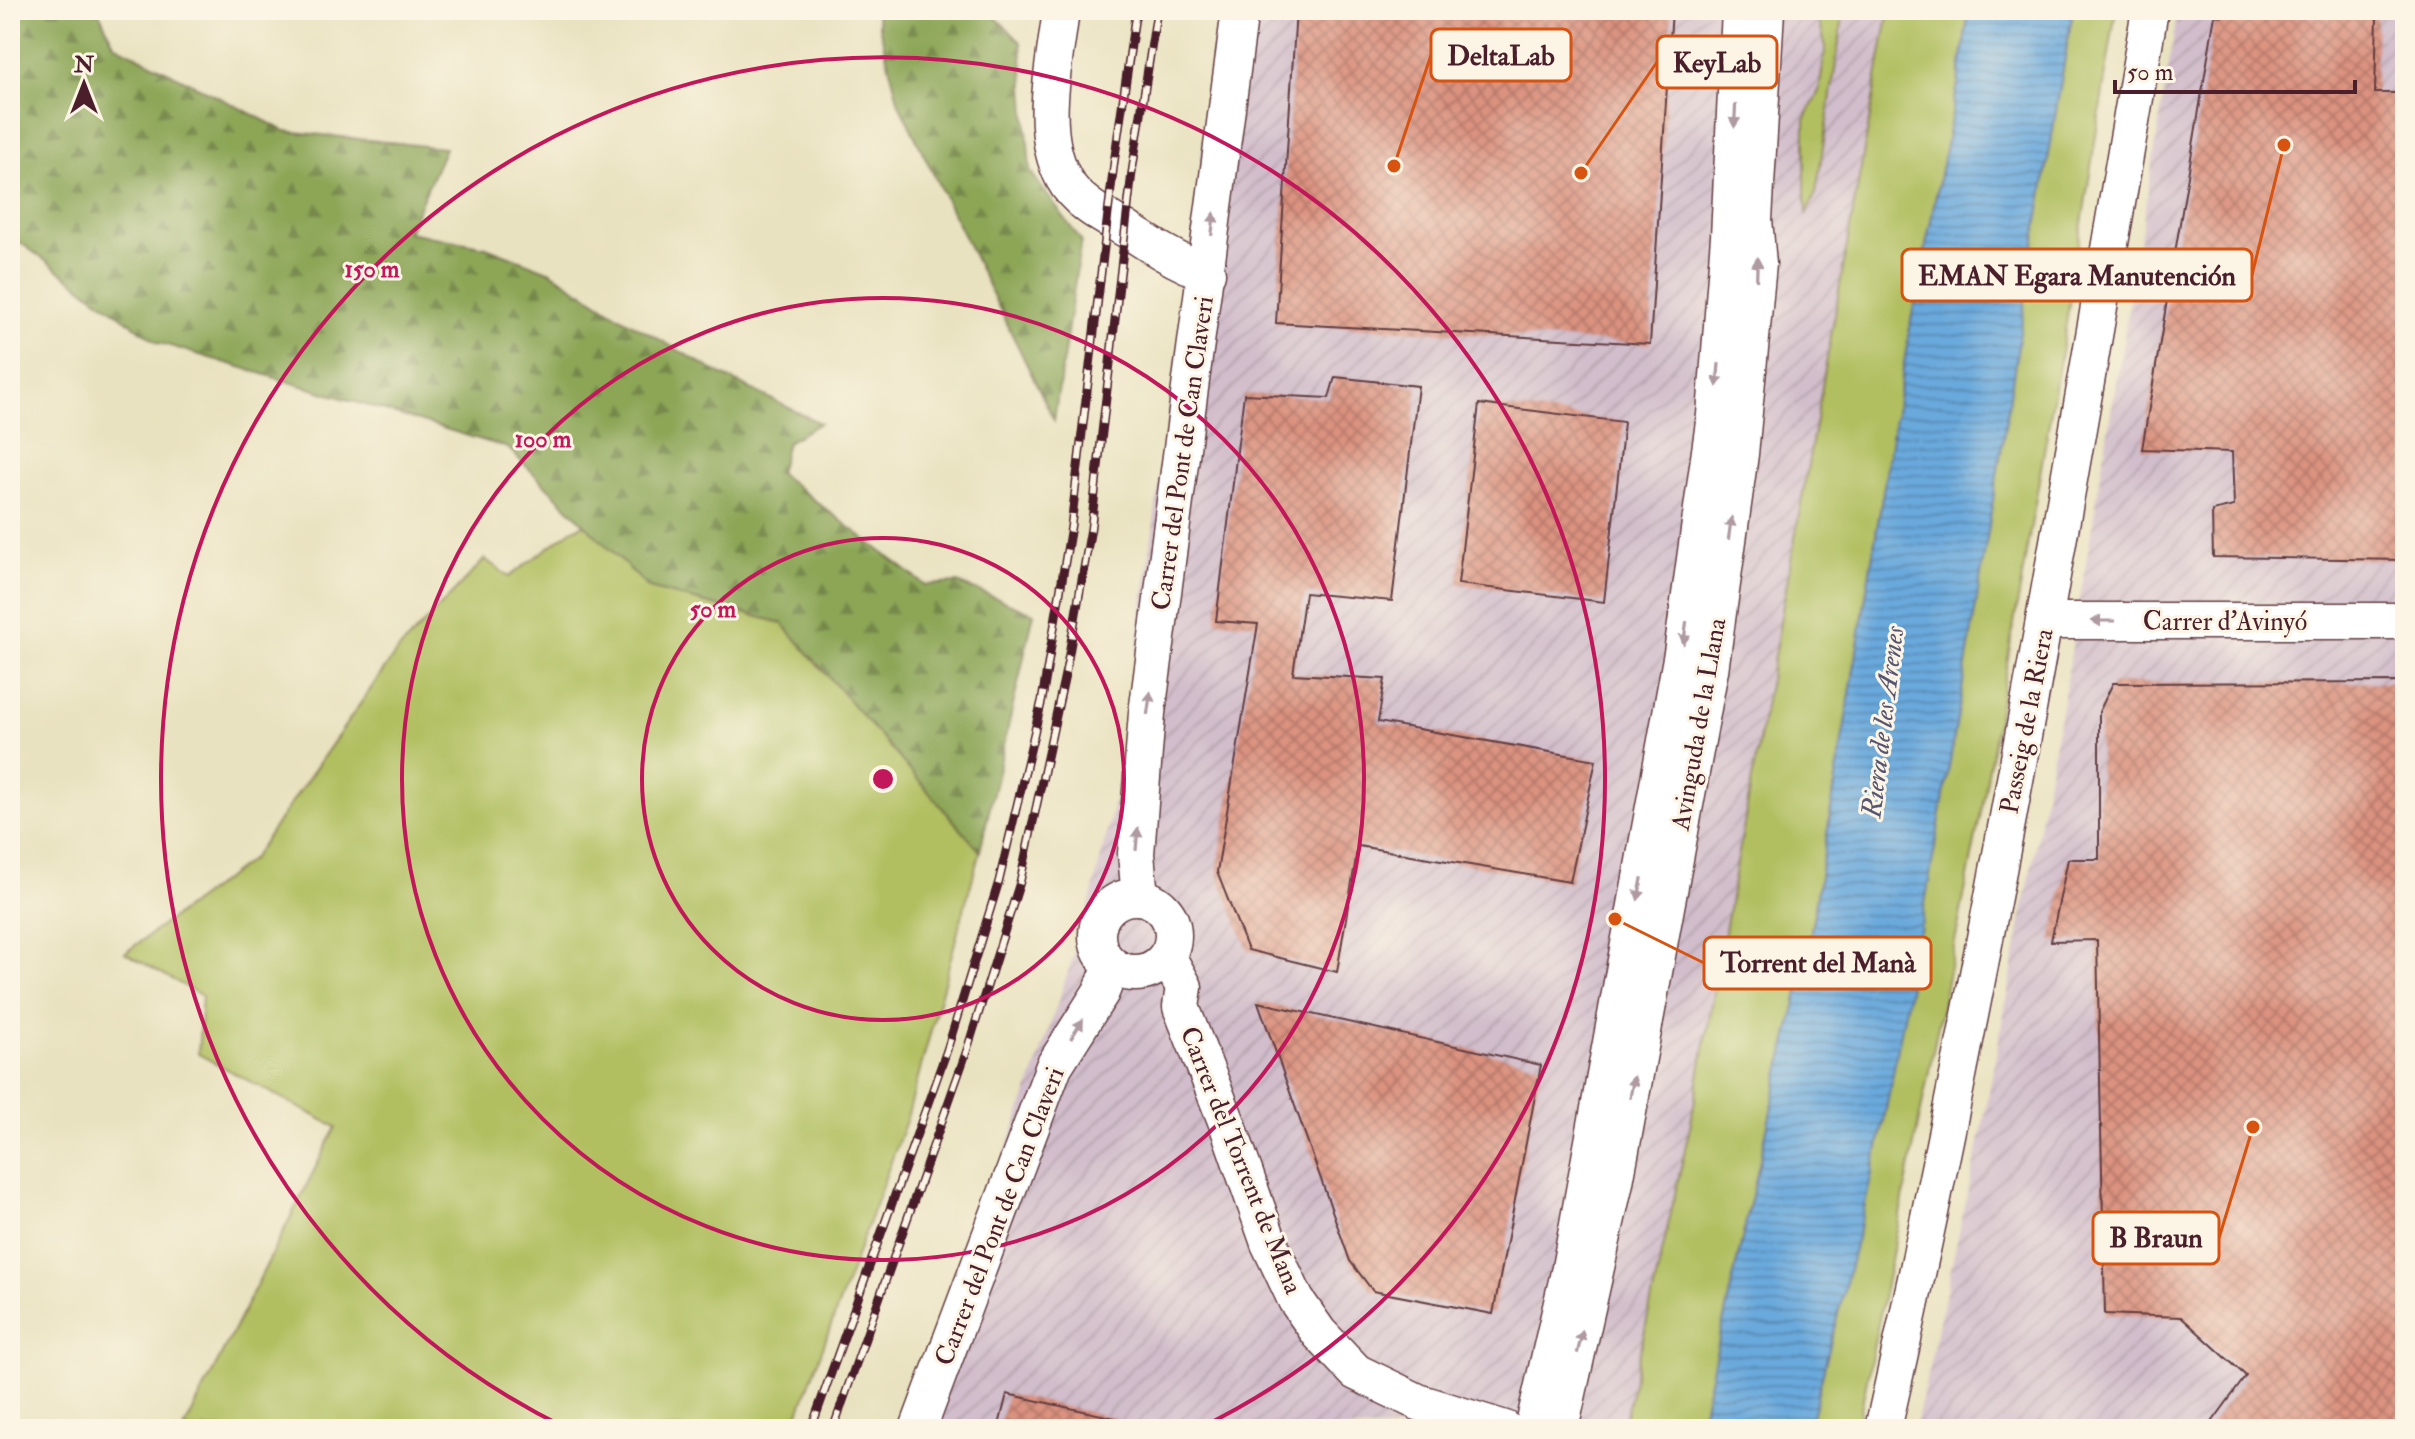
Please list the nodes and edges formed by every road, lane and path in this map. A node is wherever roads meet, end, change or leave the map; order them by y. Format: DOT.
graph roads {
  1 [pos="1061,10"];
  2 [pos="1240,10"];
  3 [pos="1740,10"];
  4 [pos="1766,10"];
  5 [pos="2150,10"];
  6 [pos="1207,273"];
  7 [pos="2045,621"];
  8 [pos="2405,621"];
  9 [pos="1140,897"];
  10 [pos="1140,965"];
  11 [pos="918,1429"];
  12 [pos="1505,1429"];
  13 [pos="1533,1429"];
  14 [pos="1560,1429"];
  15 [pos="1883,1429"];
  1 -- 6 [label="street"];
  6 -- 2 [label="street, Carrer del Pont de Can Claveri, one-way"];
  3 -- 13 [label="street, Avinguda de la Llana, one-way"];
  14 -- 4 [label="street, Avinguda de la Llana, one-way"];
  5 -- 7 [label="street, Passeig de la Riera"];
  9 -- 6 [label="street, Carrer del Pont de Can Claveri, one-way"];
  8 -- 7 [label="street, Carrer d'Avinyó, one-way"];
  7 -- 15 [label="street, Passeig de la Riera"];
  9 -- 10 [label="street"];
  9 -- 10 [label="street"];
  11 -- 10 [label="street, Carrer del Pont de Can Claveri, one-way"];
  10 -- 12 [label="street, Carrer del Torrent de Mana"];
}
